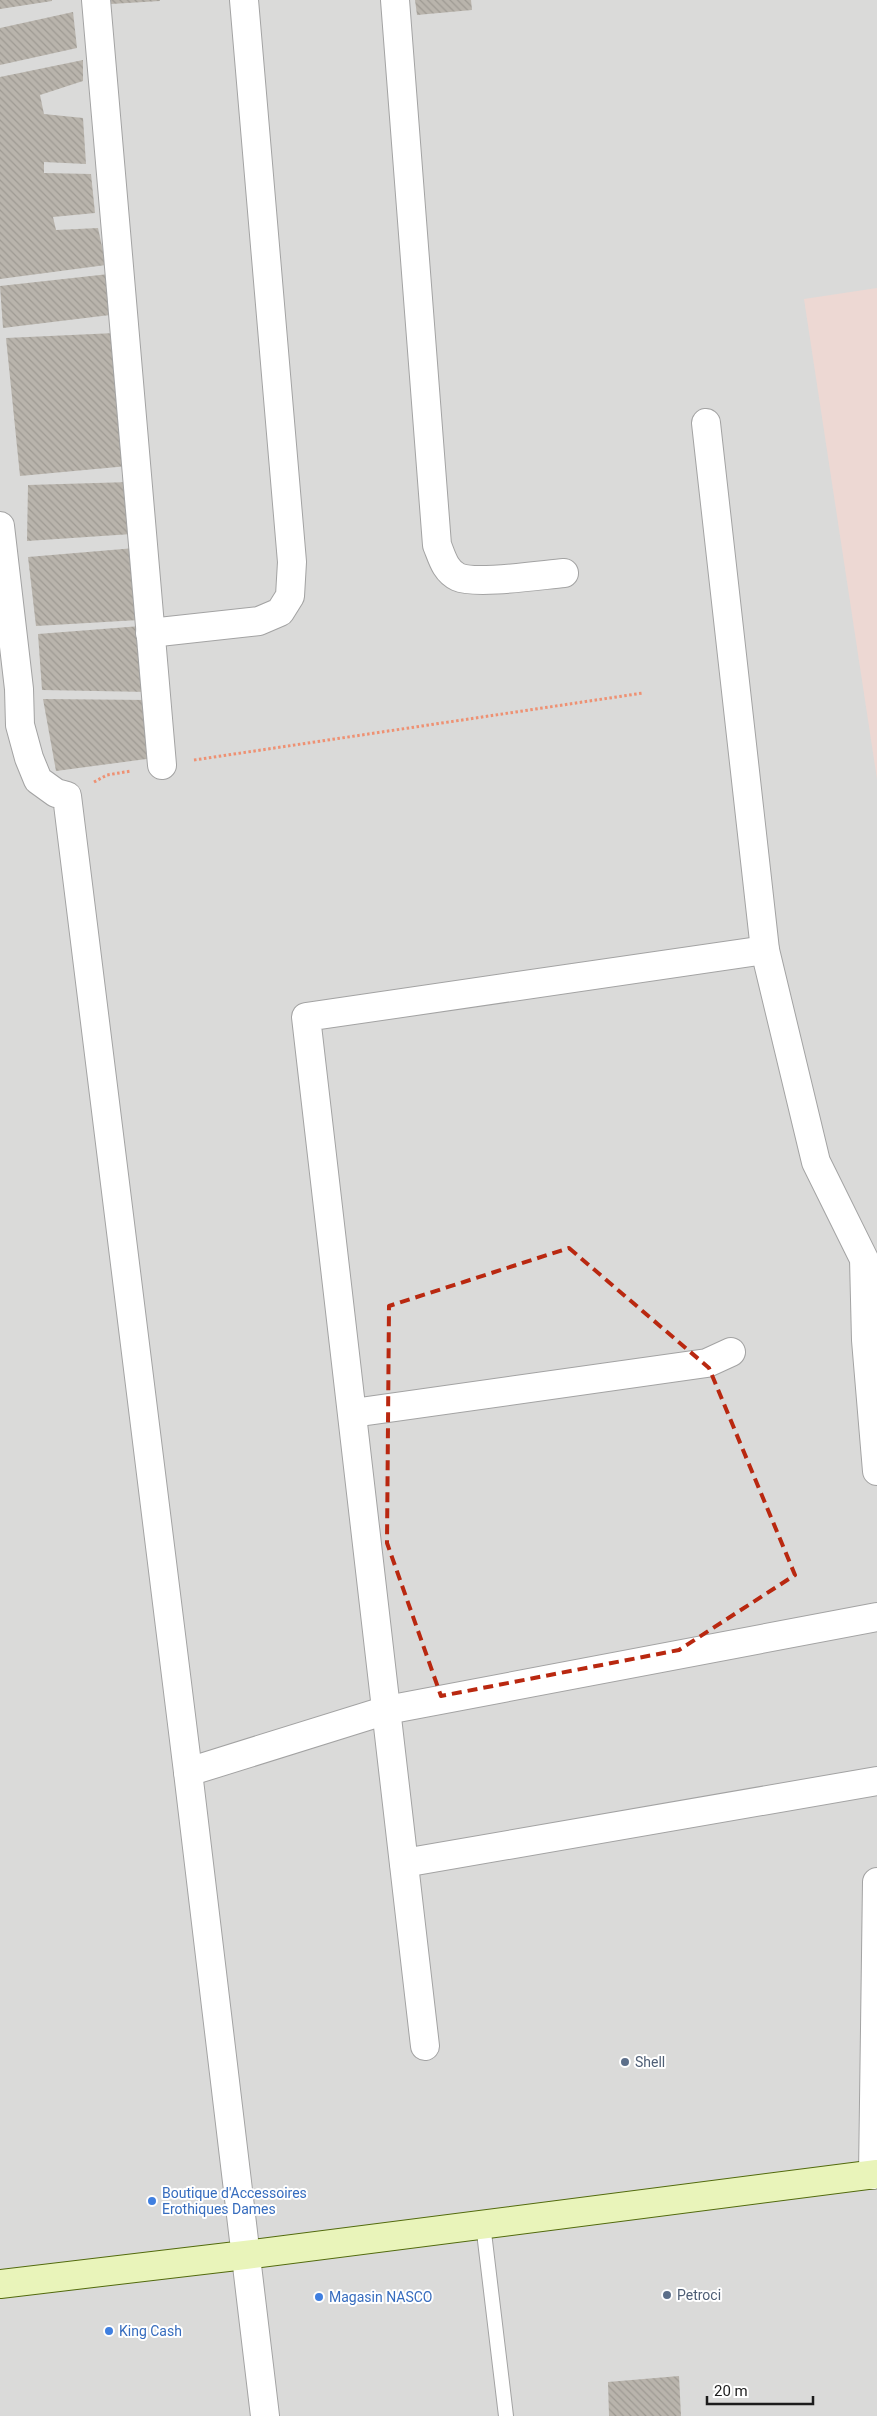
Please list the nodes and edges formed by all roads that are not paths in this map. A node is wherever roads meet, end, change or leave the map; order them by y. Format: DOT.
graph roads {
  1 [pos="96,0"];
  2 [pos="244,0"];
  3 [pos="395,0"];
  4 [pos="706,423"];
  5 [pos="0,526"];
  6 [pos="564,573"];
  7 [pos="150,633"];
  8 [pos="162,765"];
  9 [pos="765,950"];
  10 [pos="731,1352"];
  11 [pos="353,1414"];
  12 [pos="877,1471"];
  13 [pos="877,1617"];
  14 [pos="387,1710"];
  15 [pos="188,1772"];
  16 [pos="877,1781"];
  17 [pos="404,1863"];
  18 [pos="877,1882"];
  19 [pos="425,2046"];
  20 [pos="875,2174"];
  21 [pos="483,2224"];
  22 [pos="245,2255"];
  23 [pos="0,2284"];
  24 [pos="265,2416"];
  25 [pos="506,2416"];
  1 -- 7 [label="street"];
  2 -- 7 [label="street"];
  3 -- 6 [label="street"];
  4 -- 9 [label="street"];
  5 -- 15 [label="street"];
  7 -- 8 [label="street"];
  9 -- 11 [label="street"];
  9 -- 12 [label="street"];
  10 -- 11 [label="street"];
  11 -- 14 [label="street"];
  13 -- 14 [label="street"];
  14 -- 15 [label="street"];
  14 -- 17 [label="street"];
  15 -- 22 [label="street"];
  16 -- 17 [label="street"];
  17 -- 19 [label="street"];
  18 -- 20 [label="street"];
  20 -- 21 [label="street"];
  21 -- 22 [label="street"];
  21 -- 25 [label="lane"];
  22 -- 23 [label="street"];
  22 -- 24 [label="street"];
}
